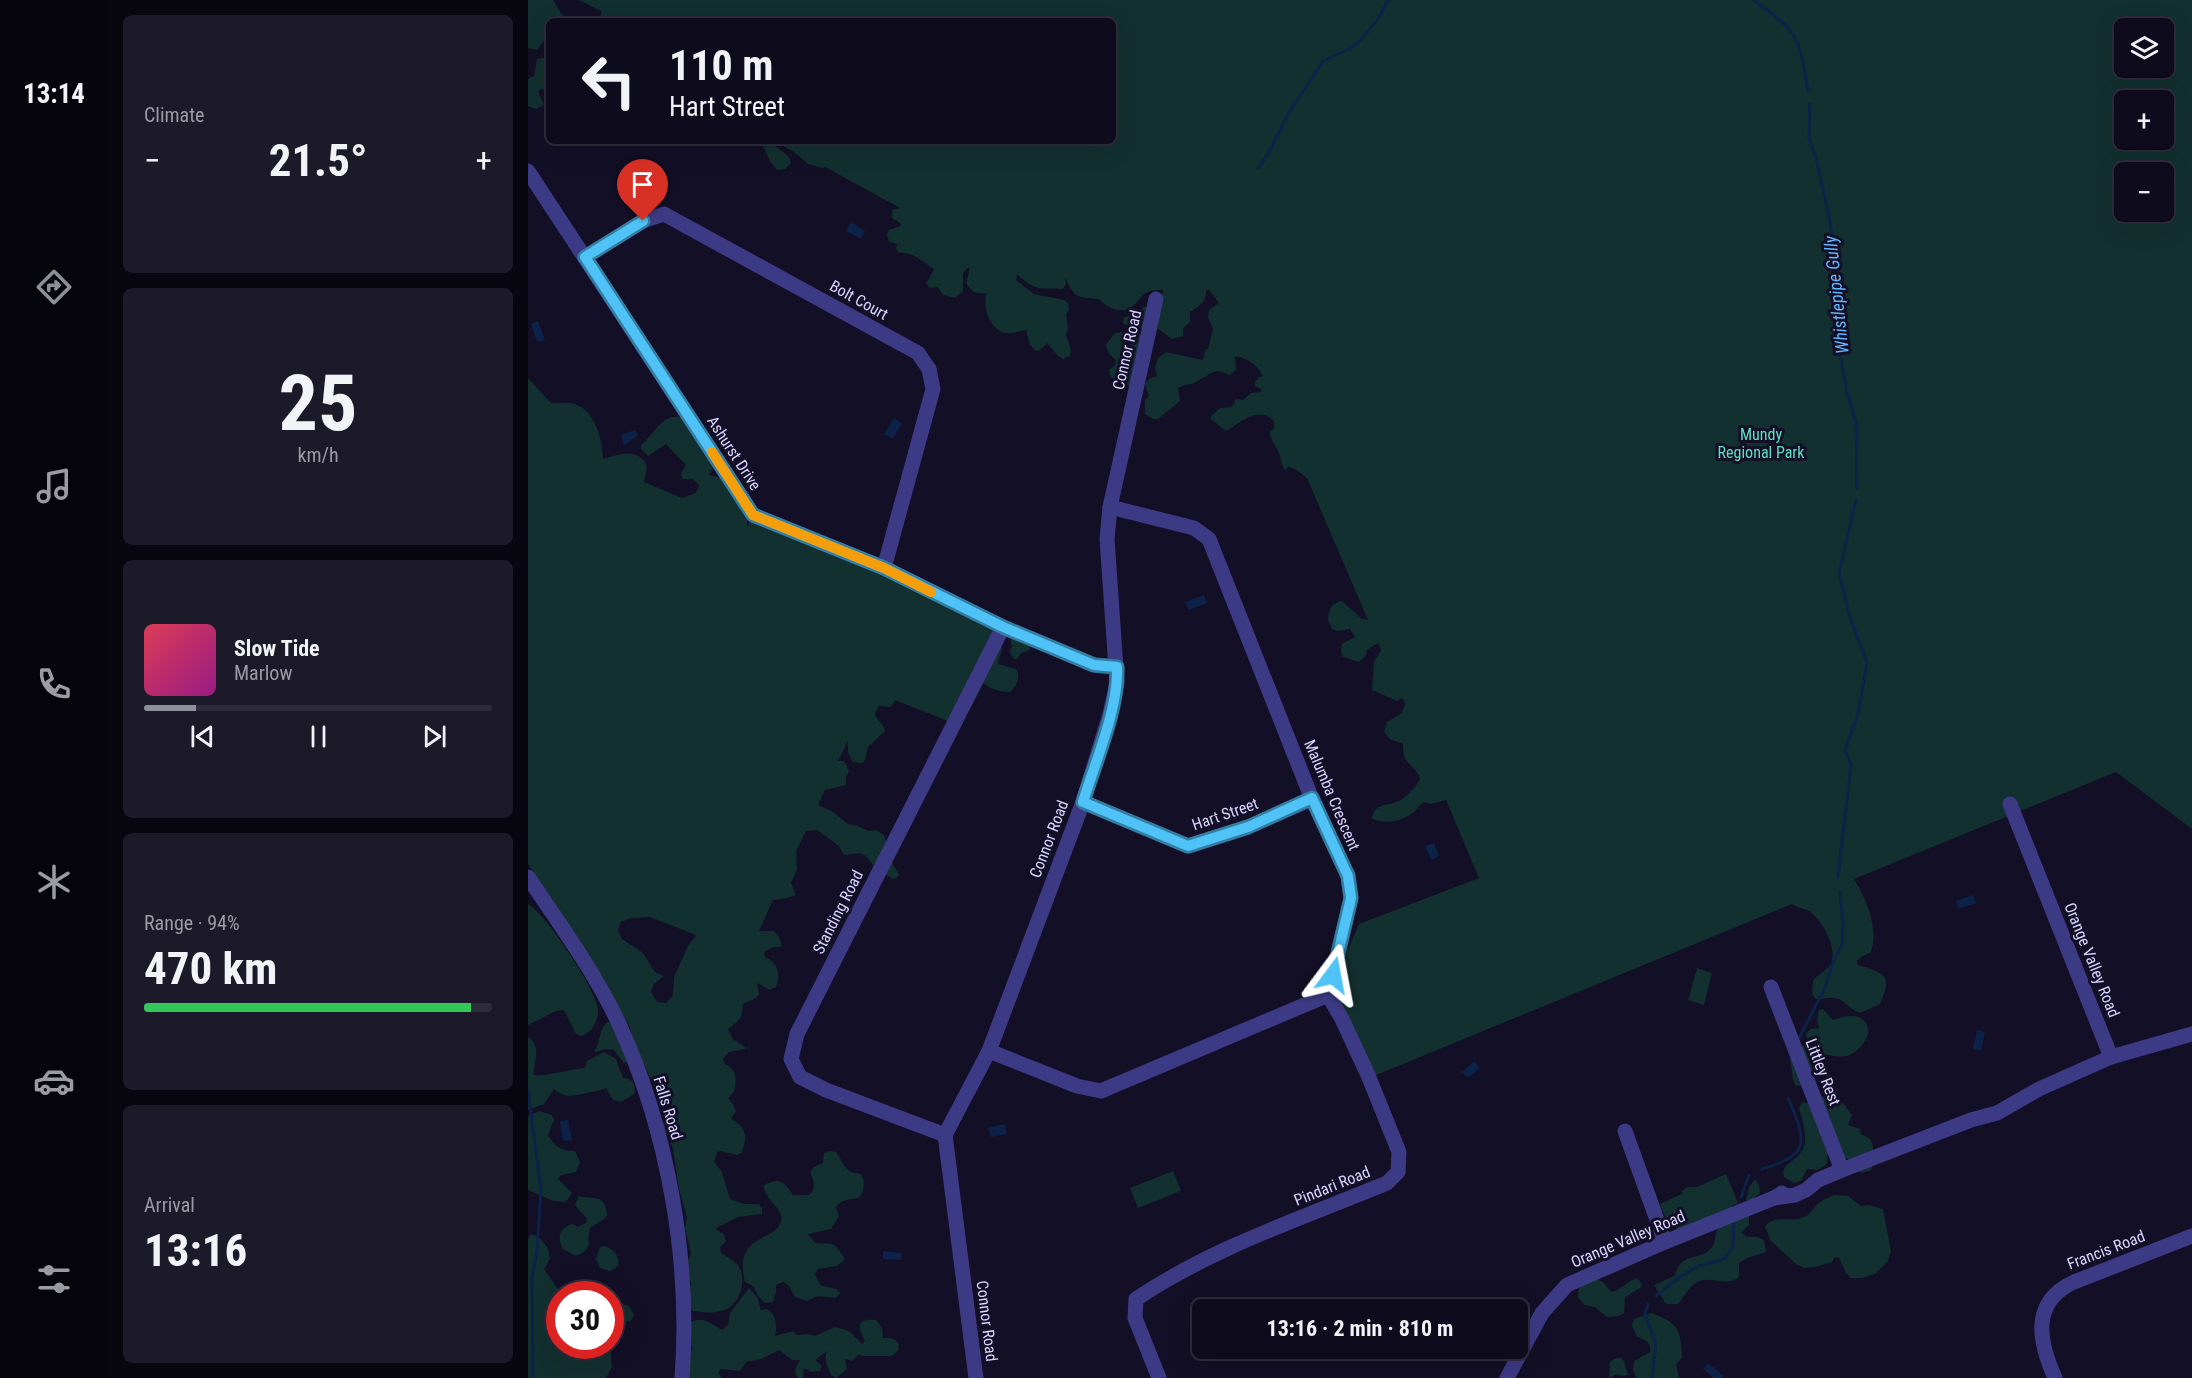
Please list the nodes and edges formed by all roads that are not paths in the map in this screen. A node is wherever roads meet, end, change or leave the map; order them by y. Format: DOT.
graph roads {
  1 [pos="528,171"];
  2 [pos="585,257"];
  3 [pos="1156,299"];
  4 [pos="1110,507"];
  5 [pos="884,568"];
  6 [pos="1003,627"];
  7 [pos="1117,667"];
  8 [pos="1312,798"];
  9 [pos="1083,802"];
  10 [pos="2010,804"];
  11 [pos="528,877"];
  12 [pos="1771,987"];
  13 [pos="1328,995"];
  14 [pos="2192,1034"];
  15 [pos="988,1051"];
  16 [pos="2111,1057"];
  17 [pos="1625,1131"];
  18 [pos="945,1135"];
  19 [pos="1838,1172"];
  20 [pos="2192,1236"];
  21 [pos="1665,1242"];
  22 [pos="682,1378"];
  23 [pos="976,1378"];
  24 [pos="1160,1378"];
  25 [pos="1507,1378"];
  26 [pos="2055,1378"];
  1 -- 2 [label="street, Ashurst Drive"];
  2 -- 5 [label="street, Ashurst Drive"];
  2 -- 5 [label="street, Bolt Court"];
  3 -- 4 [label="street, Connor Road"];
  4 -- 7 [label="street, Connor Road"];
  4 -- 8 [label="street, Malumba Crescent"];
  5 -- 6 [label="street, Ashurst Drive"];
  6 -- 7 [label="street, Ashurst Drive"];
  6 -- 18 [label="street, Standing Road"];
  7 -- 9 [label="street, Connor Road"];
  8 -- 9 [label="street, Hart Street"];
  8 -- 13 [label="street, Malumba Crescent"];
  9 -- 15 [label="street, Connor Road"];
  10 -- 16 [label="street, Orange Valley Road"];
  11 -- 22 [label="street, Falls Road"];
  12 -- 19 [label="street, Littley Rest"];
  13 -- 15 [label="street"];
  13 -- 24 [label="street, Pindari Road"];
  14 -- 16 [label="street"];
  15 -- 18 [label="street, Connor Road"];
  16 -- 19 [label="street, Orange Valley Road"];
  17 -- 21 [label="street"];
  18 -- 23 [label="street, Connor Road"];
  19 -- 21 [label="street, Orange Valley Road"];
  20 -- 26 [label="street, Francis Road"];
  21 -- 25 [label="street, Orange Valley Road"];
}
